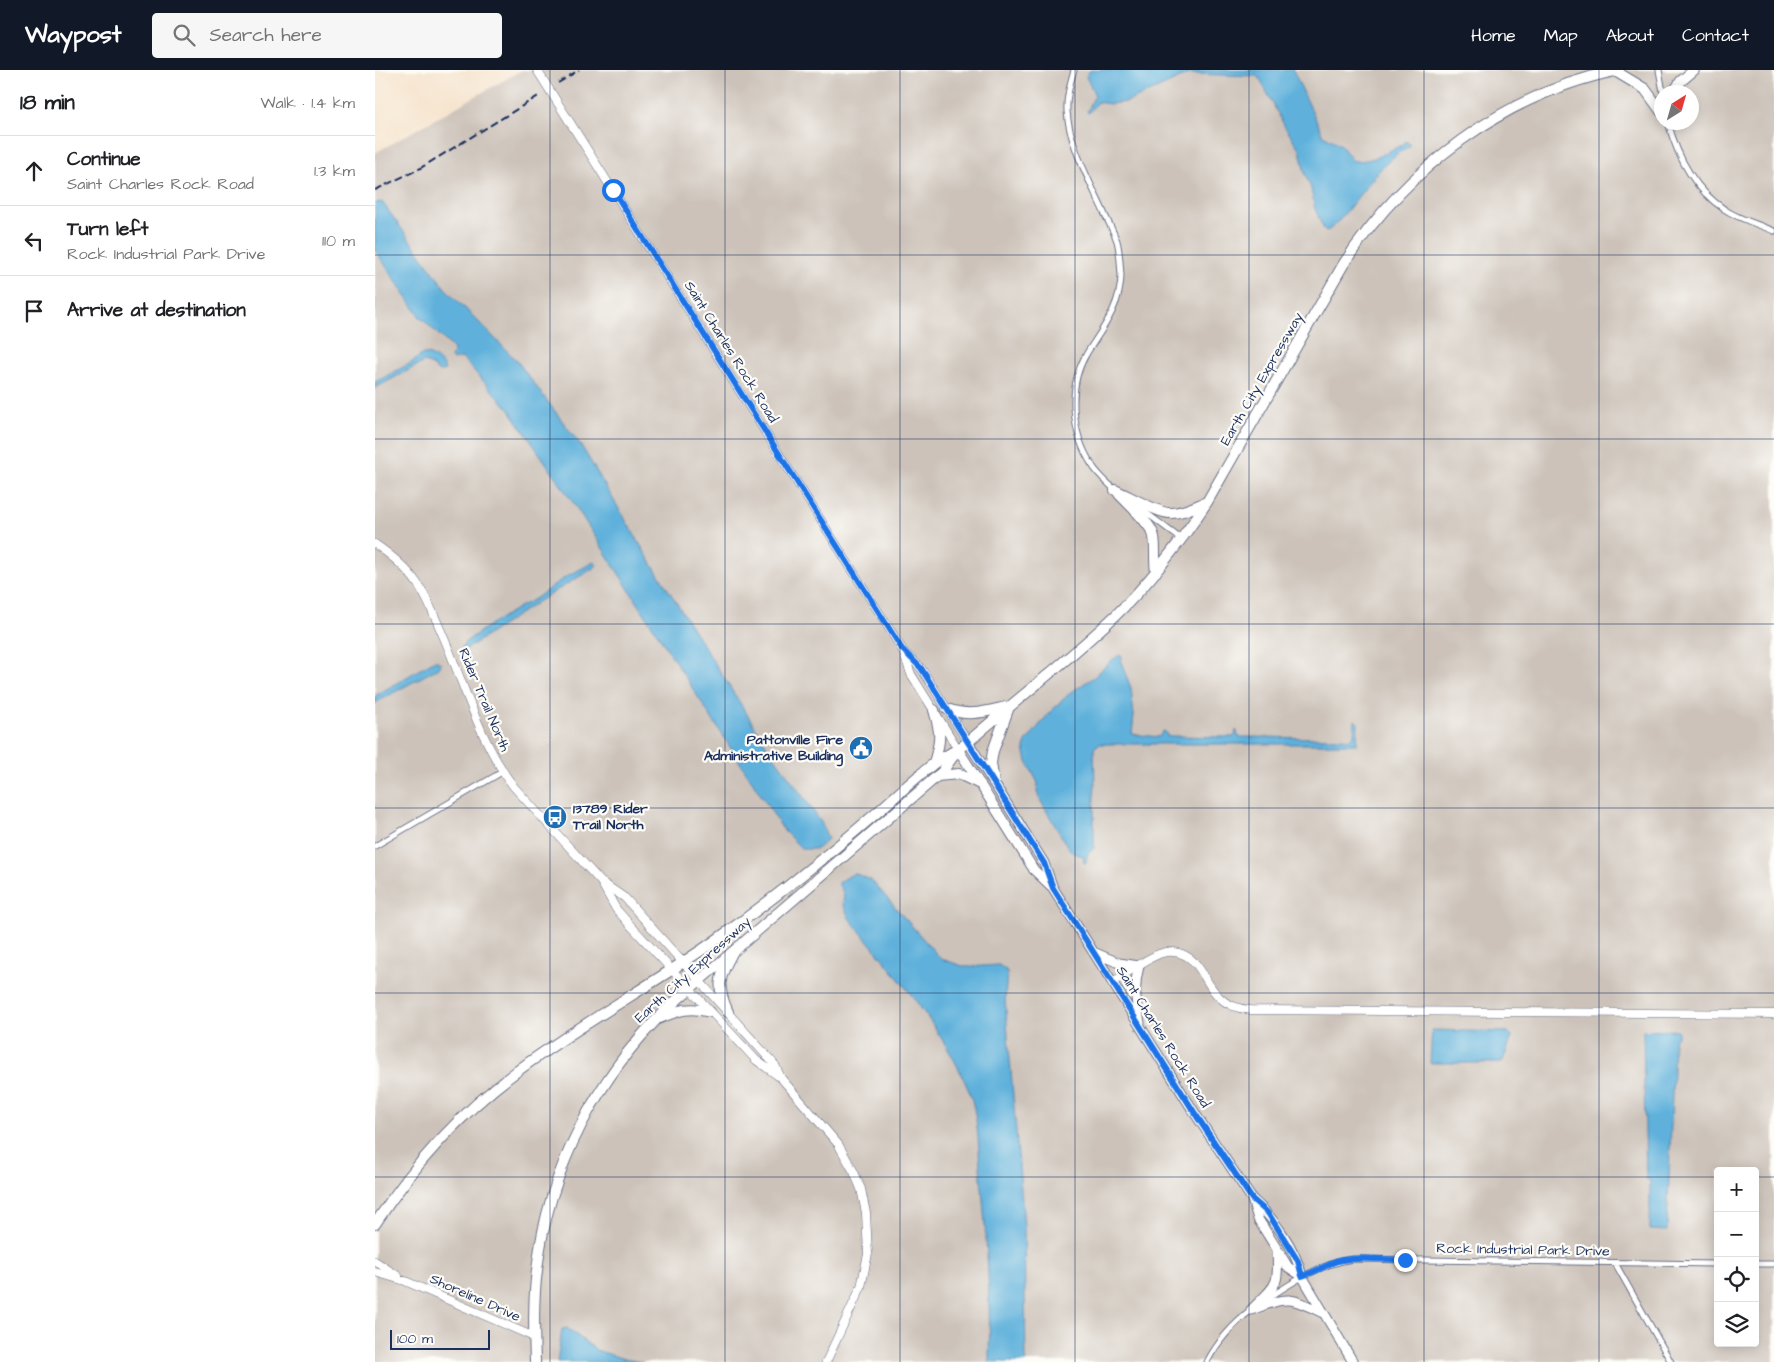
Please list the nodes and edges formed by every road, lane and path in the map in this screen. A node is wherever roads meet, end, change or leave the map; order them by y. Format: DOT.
graph roads {
  1 [pos="537,70"];
  2 [pos="1074,70"];
  3 [pos="1617,70"];
  4 [pos="1659,70"];
  5 [pos="1694,70"];
  6 [pos="1662,85"];
  7 [pos="1678,85"];
  8 [pos="1654,101"];
  9 [pos="1670,130"];
  10 [pos="1774,231"];
  11 [pos="1115,490"];
  12 [pos="1207,502"];
  13 [pos="1182,539"];
  14 [pos="375,544"];
  15 [pos="1156,572"];
  16 [pos="902,649"];
  17 [pos="1009,706"];
  18 [pos="947,709"];
  19 [pos="934,710"];
  20 [pos="968,742"];
  21 [pos="958,749"];
  22 [pos="934,763"];
  23 [pos="502,772"];
  24 [pos="936,776"];
  25 [pos="994,783"];
  26 [pos="980,784"];
  27 [pos="375,846"];
  28 [pos="601,882"];
  29 [pos="1053,888"];
  30 [pos="733,951"];
  31 [pos="1092,951"];
  32 [pos="683,962"];
  33 [pos="1139,966"];
  34 [pos="672,970"];
  35 [pos="699,980"];
  36 [pos="1112,983"];
  37 [pos="689,989"];
  38 [pos="710,1012"];
  39 [pos="728,1012"];
  40 [pos="1774,1014"];
  41 [pos="655,1020"];
  42 [pos="1141,1028"];
  43 [pos="781,1078"];
  44 [pos="1252,1199"];
  45 [pos="375,1224"];
  46 [pos="1277,1248"];
  47 [pos="375,1261"];
  48 [pos="1615,1263"];
  49 [pos="1714,1264"];
  50 [pos="1759,1264"];
  51 [pos="1774,1264"];
  52 [pos="375,1272"];
  53 [pos="1302,1276"];
  54 [pos="405,1281"];
  55 [pos="1251,1310"];
  56 [pos="1324,1313"];
  57 [pos="534,1337"];
  58 [pos="535,1362"];
  59 [pos="827,1362"];
  60 [pos="1207,1362"];
  61 [pos="1353,1362"];
  62 [pos="1671,1362"];
  1 -- 16 [label="street, Saint Charles Rock Road"];
  2 -- 11 [label="street"];
  3 -- 8 [label="highway"];
  3 -- 12 [label="highway, Earth City Expressway"];
  4 -- 6 [label="street"];
  5 -- 7 [label="highway"];
  9 -- 10 [label="street"];
  11 -- 12 [label="highway"];
  11 -- 13 [label="street"];
  11 -- 15 [label="highway"];
  12 -- 13 [label="highway, Earth City Expressway"];
  13 -- 15 [label="highway, Earth City Expressway"];
  14 -- 23 [label="street, Rider Trail North"];
  15 -- 17 [label="highway, Earth City Expressway"];
  16 -- 18 [label="street, Saint Charles Rock Road"];
  16 -- 19 [label="street, Saint Charles Rock Road"];
  17 -- 18 [label="highway"];
  17 -- 20 [label="highway, Earth City Expressway"];
  17 -- 25 [label="highway"];
  18 -- 20 [label="street, Saint Charles Rock Road"];
  19 -- 21 [label="street, Saint Charles Rock Road"];
  19 -- 22 [label="highway"];
  20 -- 21 [label="highway, Earth City Expressway"];
  20 -- 25 [label="main road, Saint Charles Rock Road"];
  21 -- 22 [label="highway, Earth City Expressway"];
  21 -- 24 [label="highway, Earth City Expressway"];
  21 -- 26 [label="main road, Saint Charles Rock Road"];
  22 -- 32 [label="highway, Earth City Expressway"];
  23 -- 27 [label="street"];
  23 -- 28 [label="street, Rider Trail North"];
  24 -- 26 [label="highway"];
  24 -- 30 [label="highway, Earth City Expressway"];
  25 -- 29 [label="main road, Saint Charles Rock Road"];
  26 -- 29 [label="main road, Saint Charles Rock Road"];
  28 -- 32 [label="street, Rider Trail North"];
  28 -- 34 [label="street, Rider Trail North"];
  29 -- 31 [label="main road, Saint Charles Rock Road"];
  30 -- 35 [label="highway, Earth City Expressway"];
  30 -- 39 [label="highway"];
  31 -- 33 [label="main road"];
  31 -- 36 [label="main road, Saint Charles Rock Road"];
  32 -- 34 [label="highway, Earth City Expressway"];
  32 -- 35 [label="street, Rider Trail North"];
  33 -- 36 [label="street"];
  33 -- 40 [label="street"];
  33 -- 42 [label="main road"];
  34 -- 37 [label="street, Rider Trail North"];
  34 -- 45 [label="highway, Earth City Expressway"];
  35 -- 37 [label="highway, Earth City Expressway"];
  35 -- 39 [label="street, Rider Trail North"];
  36 -- 42 [label="main road, Saint Charles Rock Road"];
  37 -- 38 [label="street, Rider Trail North"];
  37 -- 41 [label="highway, Earth City Expressway"];
  38 -- 41 [label="highway"];
  38 -- 43 [label="street, Rider Trail North"];
  39 -- 43 [label="street, Rider Trail North"];
  41 -- 57 [label="highway, Earth City Expressway"];
  42 -- 44 [label="main road, Saint Charles Rock Road"];
  43 -- 59 [label="street, Rider Trail North"];
  44 -- 46 [label="main road, Saint Charles Rock Road"];
  44 -- 53 [label="main road, Saint Charles Rock Road"];
  46 -- 53 [label="main road, Saint Charles Rock Road"];
  46 -- 55 [label="main road"];
  47 -- 54 [label="street, Shoreline Drive"];
  48 -- 49 [label="street, Rock Industrial Park Drive"];
  48 -- 53 [label="street, Rock Industrial Park Drive"];
  48 -- 62 [label="street"];
  50 -- 51 [label="street"];
  52 -- 54 [label="street, Shoreline Drive"];
  53 -- 55 [label="street, Rock Industrial Park Drive"];
  53 -- 56 [label="main road, Saint Charles Rock Road"];
  54 -- 57 [label="street, Shoreline Drive"];
  55 -- 56 [label="main road"];
  55 -- 60 [label="street, Rock Industrial Park Drive"];
  56 -- 61 [label="main road, Saint Charles Rock Road"];
  57 -- 58 [label="highway, Earth City Expressway"];
}
